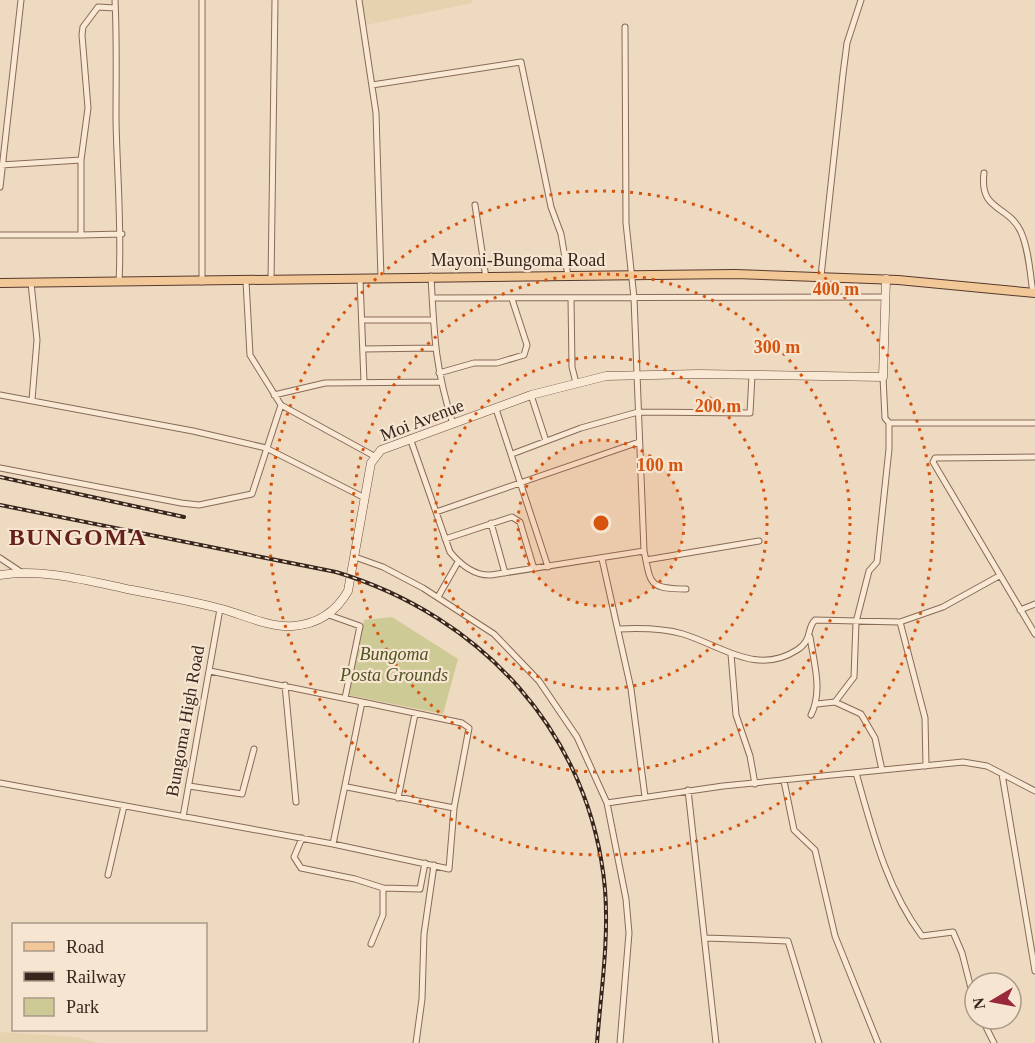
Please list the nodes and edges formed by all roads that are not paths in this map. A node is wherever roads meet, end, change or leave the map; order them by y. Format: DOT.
graph roads {
  1 [pos="21,0"];
  2 [pos="115,0"];
  3 [pos="201,0"];
  4 [pos="275,0"];
  5 [pos="358,0"];
  6 [pos="861,0"];
  7 [pos="115,8"];
  8 [pos="625,27"];
  9 [pos="372,85"];
  10 [pos="0,130"];
  11 [pos="8,131"];
  12 [pos="81,160"];
  13 [pos="1,165"];
  14 [pos="984,173"];
  15 [pos="0,187"];
  16 [pos="476,205"];
  17 [pos="122,234"];
  18 [pos="0,235"];
  19 [pos="81,235"];
  20 [pos="431,276"];
  21 [pos="632,276"];
  22 [pos="821,276"];
  23 [pos="381,278"];
  24 [pos="486,278"];
  25 [pos="568,278"];
  26 [pos="360,279"];
  27 [pos="886,279"];
  28 [pos="246,281"];
  29 [pos="271,281"];
  30 [pos="119,282"];
  31 [pos="202,282"];
  32 [pos="0,283"];
  33 [pos="32,283"];
  34 [pos="1034,293"];
  35 [pos="885,297"];
  36 [pos="432,298"];
  37 [pos="572,298"];
  38 [pos="634,298"];
  39 [pos="512,299"];
  40 [pos="362,320"];
  41 [pos="432,320"];
  42 [pos="434,348"];
  43 [pos="363,349"];
  44 [pos="439,373"];
  45 [pos="636,374"];
  46 [pos="752,375"];
  47 [pos="883,377"];
  48 [pos="364,382"];
  49 [pos="440,382"];
  50 [pos="576,383"];
  51 [pos="0,395"];
  52 [pos="274,395"];
  53 [pos="531,395"];
  54 [pos="32,400"];
  55 [pos="282,405"];
  56 [pos="496,409"];
  57 [pos="638,412"];
  58 [pos="889,423"];
  59 [pos="1035,423"];
  60 [pos="453,424"];
  61 [pos="410,438"];
  62 [pos="546,441"];
  63 [pos="639,442"];
  64 [pos="266,448"];
  65 [pos="512,454"];
  66 [pos="374,456"];
  67 [pos="1035,457"];
  68 [pos="0,468"];
  69 [pos="522,483"];
  70 [pos="365,498"];
  71 [pos="436,512"];
  72 [pos="491,523"];
  73 [pos="446,539"];
  74 [pos="759,541"];
  75 [pos="644,551"];
  76 [pos="355,557"];
  77 [pos="0,558"];
  78 [pos="602,559"];
  79 [pos="646,560"];
  80 [pos="458,562"];
  81 [pos="548,567"];
  82 [pos="534,569"];
  83 [pos="21,572"];
  84 [pos="505,573"];
  85 [pos="0,575"];
  86 [pos="999,576"];
  87 [pos="686,589"];
  88 [pos="438,597"];
  89 [pos="1035,604"];
  90 [pos="220,609"];
  91 [pos="1020,610"];
  92 [pos="329,615"];
  93 [pos="856,622"];
  94 [pos="900,622"];
  95 [pos="619,629"];
  96 [pos="1035,634"];
  97 [pos="810,636"];
  98 [pos="731,654"];
  99 [pos="210,671"];
  100 [pos="285,686"];
  101 [pos="345,698"];
  102 [pos="362,702"];
  103 [pos="835,702"];
  104 [pos="817,704"];
  105 [pos="415,714"];
  106 [pos="811,716"];
  107 [pos="254,749"];
  108 [pos="926,766"];
  109 [pos="882,770"];
  110 [pos="856,773"];
  111 [pos="1002,774"];
  112 [pos="784,781"];
  113 [pos="0,784"];
  114 [pos="754,784"];
  115 [pos="189,786"];
  116 [pos="347,787"];
  117 [pos="688,790"];
  118 [pos="1035,791"];
  119 [pos="645,797"];
  120 [pos="398,798"];
  121 [pos="296,802"];
  122 [pos="607,803"];
  123 [pos="124,806"];
  124 [pos="454,808"];
  125 [pos="183,817"];
  126 [pos="302,838"];
  127 [pos="333,844"];
  128 [pos="425,863"];
  129 [pos="434,865"];
  130 [pos="108,874"];
  131 [pos="383,888"];
  132 [pos="706,938"];
  133 [pos="372,944"];
  134 [pos="966,971"];
  135 [pos="1035,971"];
  136 [pos="416,1043"];
  137 [pos="620,1043"];
  138 [pos="716,1043"];
  139 [pos="819,1043"];
  140 [pos="878,1043"];
  1 -- 11 [label="street"];
  2 -- 7 [label="street"];
  3 -- 31 [label="street"];
  4 -- 29 [label="street"];
  5 -- 9 [label="street"];
  6 -- 22 [label="street"];
  7 -- 12 [label="street"];
  7 -- 17 [label="street"];
  8 -- 21 [label="street"];
  9 -- 23 [label="street"];
  9 -- 25 [label="street"];
  10 -- 11 [label="street"];
  11 -- 13 [label="street"];
  12 -- 13 [label="street"];
  12 -- 19 [label="street"];
  13 -- 15 [label="street"];
  14 -- 34 [label="street"];
  16 -- 24 [label="street"];
  17 -- 19 [label="street"];
  17 -- 30 [label="street"];
  18 -- 19 [label="street"];
  20 -- 23 [label="main road, Mayoni-Bungoma Road"];
  20 -- 24 [label="main road, Mayoni-Bungoma Road"];
  20 -- 36 [label="street"];
  21 -- 22 [label="main road, Mayoni-Bungoma Road"];
  21 -- 25 [label="main road, Mayoni-Bungoma Road"];
  21 -- 38 [label="street"];
  22 -- 27 [label="main road, Mayoni-Bungoma Road"];
  23 -- 26 [label="main road, Mayoni-Bungoma Road"];
  24 -- 25 [label="main road, Mayoni-Bungoma Road"];
  26 -- 29 [label="main road, Mayoni-Bungoma Road"];
  26 -- 40 [label="street"];
  27 -- 34 [label="main road, Mayoni-Bungoma Road"];
  27 -- 35 [label="street"];
  28 -- 29 [label="main road, Mayoni-Bungoma Road"];
  28 -- 31 [label="main road, Mayoni-Bungoma Road"];
  28 -- 52 [label="street"];
  30 -- 31 [label="main road, Mayoni-Bungoma Road"];
  30 -- 33 [label="main road, Mayoni-Bungoma Road"];
  32 -- 33 [label="main road, Mayoni-Bungoma Road"];
  33 -- 54 [label="street"];
  35 -- 38 [label="street"];
  35 -- 47 [label="street"];
  36 -- 39 [label="street"];
  36 -- 41 [label="street"];
  37 -- 38 [label="street"];
  37 -- 39 [label="street"];
  37 -- 50 [label="street"];
  38 -- 45 [label="street"];
  39 -- 44 [label="street"];
  40 -- 41 [label="street"];
  40 -- 43 [label="street"];
  41 -- 42 [label="street"];
  42 -- 43 [label="street"];
  42 -- 44 [label="street"];
  43 -- 48 [label="street"];
  44 -- 49 [label="street"];
  45 -- 46 [label="street, Moi Avenue"];
  45 -- 50 [label="street, Moi Avenue"];
  45 -- 57 [label="street"];
  46 -- 47 [label="street, Moi Avenue"];
  46 -- 57 [label="street"];
  47 -- 58 [label="street"];
  48 -- 49 [label="street"];
  48 -- 52 [label="street"];
  49 -- 60 [label="street"];
  50 -- 53 [label="street, Moi Avenue"];
  51 -- 54 [label="street"];
  52 -- 55 [label="street"];
  53 -- 56 [label="street, Moi Avenue"];
  53 -- 62 [label="street"];
  54 -- 64 [label="street"];
  55 -- 64 [label="street"];
  55 -- 66 [label="street"];
  56 -- 60 [label="street, Moi Avenue"];
  56 -- 65 [label="street"];
  57 -- 62 [label="street"];
  57 -- 63 [label="street"];
  58 -- 59 [label="street"];
  58 -- 93 [label="street"];
  60 -- 61 [label="street, Moi Avenue"];
  61 -- 66 [label="street, Moi Avenue"];
  61 -- 71 [label="street"];
  62 -- 65 [label="street"];
  63 -- 69 [label="street"];
  63 -- 75 [label="street"];
  64 -- 68 [label="street"];
  64 -- 70 [label="street"];
  65 -- 69 [label="street"];
  66 -- 70 [label="street, Moi Avenue"];
  67 -- 86 [label="street"];
  69 -- 71 [label="street"];
  69 -- 81 [label="street"];
  70 -- 76 [label="street, Moi Avenue"];
  71 -- 73 [label="street"];
  72 -- 73 [label="street"];
  72 -- 82 [label="street"];
  72 -- 84 [label="street"];
  73 -- 80 [label="street"];
  74 -- 79 [label="street"];
  75 -- 78 [label="street"];
  75 -- 79 [label="street"];
  76 -- 88 [label="street"];
  76 -- 92 [label="street, Moi Avenue"];
  77 -- 83 [label="street"];
  78 -- 81 [label="street"];
  78 -- 95 [label="street"];
  79 -- 87 [label="street"];
  80 -- 84 [label="street"];
  80 -- 88 [label="street"];
  81 -- 82 [label="street"];
  82 -- 84 [label="street"];
  83 -- 85 [label="street"];
  83 -- 90 [label="street"];
  86 -- 91 [label="street"];
  86 -- 94 [label="street"];
  88 -- 122 [label="street"];
  89 -- 91 [label="street"];
  90 -- 92 [label="street"];
  90 -- 99 [label="street, Bungoma High Road"];
  91 -- 96 [label="street"];
  92 -- 101 [label="street"];
  93 -- 94 [label="street"];
  93 -- 97 [label="street"];
  93 -- 103 [label="street"];
  94 -- 108 [label="street"];
  95 -- 98 [label="street"];
  95 -- 119 [label="street"];
  97 -- 98 [label="street"];
  97 -- 104 [label="street"];
  98 -- 114 [label="street"];
  99 -- 100 [label="street"];
  99 -- 115 [label="street, Bungoma High Road"];
  100 -- 101 [label="street"];
  100 -- 121 [label="street"];
  101 -- 102 [label="street"];
  102 -- 105 [label="street"];
  102 -- 116 [label="street"];
  103 -- 104 [label="street"];
  103 -- 109 [label="street"];
  104 -- 106 [label="street"];
  105 -- 120 [label="street"];
  105 -- 124 [label="street"];
  107 -- 115 [label="street"];
  108 -- 109 [label="street"];
  108 -- 111 [label="street"];
  109 -- 110 [label="street"];
  110 -- 112 [label="street"];
  110 -- 134 [label="street"];
  111 -- 118 [label="street"];
  111 -- 135 [label="street"];
  112 -- 114 [label="street"];
  112 -- 140 [label="street"];
  113 -- 123 [label="street, Bungoma High Road"];
  114 -- 117 [label="street"];
  115 -- 125 [label="street, Bungoma High Road"];
  116 -- 120 [label="street"];
  116 -- 127 [label="street"];
  117 -- 119 [label="street"];
  117 -- 132 [label="street"];
  119 -- 122 [label="street"];
  120 -- 124 [label="street"];
  122 -- 137 [label="street"];
  123 -- 125 [label="street, Bungoma High Road"];
  123 -- 130 [label="street"];
  124 -- 129 [label="street"];
  125 -- 126 [label="street"];
  126 -- 127 [label="street"];
  126 -- 131 [label="street"];
  127 -- 128 [label="street"];
  128 -- 129 [label="street"];
  128 -- 131 [label="street"];
  129 -- 136 [label="street"];
  131 -- 133 [label="street"];
  132 -- 138 [label="street"];
  132 -- 139 [label="street"];
}
